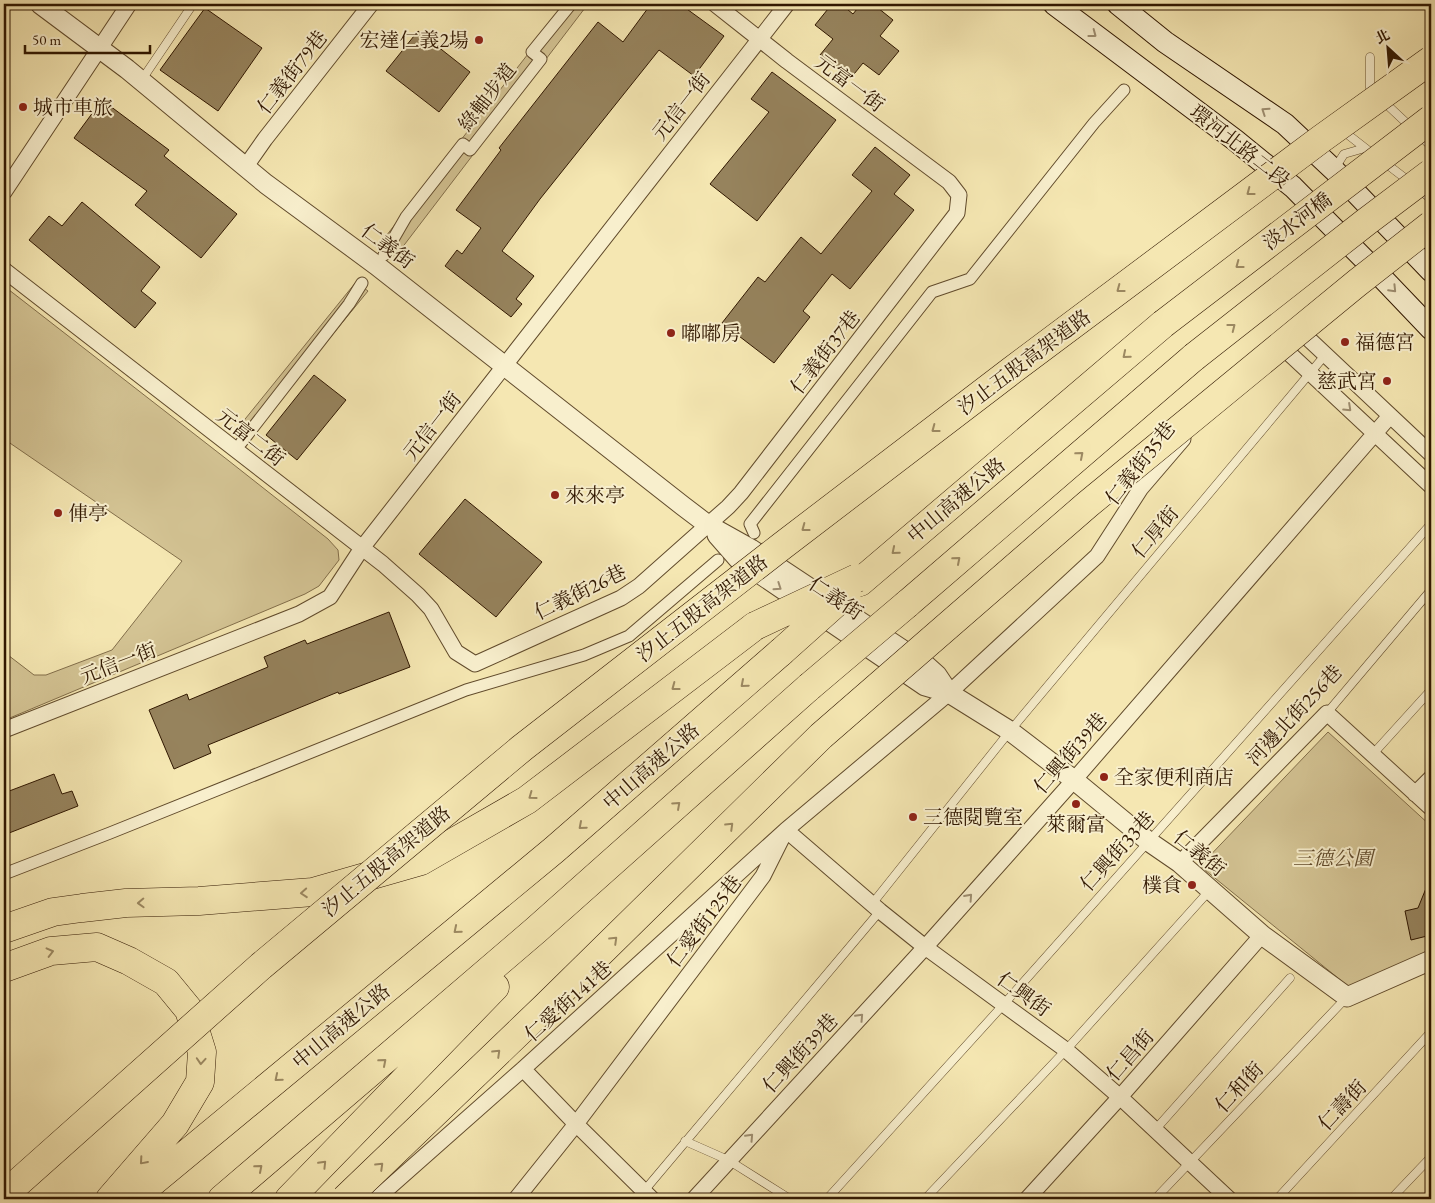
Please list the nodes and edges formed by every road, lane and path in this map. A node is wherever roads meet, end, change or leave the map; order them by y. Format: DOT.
graph roads {
  1 [pos="40,4"];
  2 [pos="129,4"];
  3 [pos="193,4"];
  4 [pos="371,4"];
  5 [pos="571,4"];
  6 [pos="715,4"];
  7 [pos="787,4"];
  8 [pos="1054,4"];
  9 [pos="1118,4"];
  10 [pos="760,39"];
  11 [pos="99,48"];
  12 [pos="1370,57"];
  13 [pos="1431,60"];
  14 [pos="141,81"];
  15 [pos="1124,90"];
  16 [pos="1431,119"];
  17 [pos="1303,141"];
  18 [pos="1431,146"];
  19 [pos="1365,148"];
  20 [pos="246,166"];
  21 [pos="1271,169"];
  22 [pos="1334,170"];
  23 [pos="1431,173"];
  24 [pos="4,192"];
  25 [pos="959,195"];
  26 [pos="1431,199"];
  27 [pos="1431,225"];
  28 [pos="384,255"];
  29 [pos="1366,261"];
  30 [pos="4,270"];
  31 [pos="1431,271"];
  32 [pos="362,283"];
  33 [pos="1163,324"];
  34 [pos="1294,325"];
  35 [pos="1431,329"];
  36 [pos="1274,339"];
  37 [pos="1326,354"];
  38 [pos="505,366"];
  39 [pos="1310,372"];
  40 [pos="1390,416"];
  41 [pos="1375,433"];
  42 [pos="241,443"];
  43 [pos="1431,454"];
  44 [pos="1431,486"];
  45 [pos="1431,524"];
  46 [pos="708,525"];
  47 [pos="754,533"];
  48 [pos="362,548"];
  49 [pos="718,560"];
  50 [pos="861,579"];
  51 [pos="1431,590"];
  52 [pos="456,652"];
  53 [pos="1431,690"];
  54 [pos="949,693"];
  55 [pos="1327,713"];
  56 [pos="4,730"];
  57 [pos="1010,731"];
  58 [pos="1372,755"];
  59 [pos="1431,778"];
  60 [pos="1074,780"];
  61 [pos="1416,794"];
  62 [pos="1431,808"];
  63 [pos="651,828"];
  64 [pos="786,830"];
  65 [pos="1148,840"];
  66 [pos="1180,863"];
  67 [pos="4,874"];
  68 [pos="1210,889"];
  69 [pos="82,908"];
  70 [pos="876,908"];
  71 [pos="4,929"];
  72 [pos="1262,935"];
  73 [pos="4,941"];
  74 [pos="925,947"];
  75 [pos="1431,960"];
  76 [pos="4,968"];
  77 [pos="1290,978"];
  78 [pos="1347,997"];
  79 [pos="1004,1004"];
  80 [pos="1431,1032"];
  81 [pos="1066,1050"];
  82 [pos="524,1069"];
  83 [pos="1120,1097"];
  84 [pos="576,1124"];
  85 [pos="1155,1130"];
  86 [pos="684,1141"];
  87 [pos="1431,1157"];
  88 [pos="728,1160"];
  89 [pos="1191,1162"];
  90 [pos="4,1195"];
  91 [pos="648,1195"];
  92 [pos="110,1199"];
  93 [pos="132,1199"];
  94 [pos="222,1199"];
  95 [pos="289,1199"];
  96 [pos="345,1199"];
  97 [pos="377,1199"];
  98 [pos="516,1199"];
  99 [pos="694,1199"];
  100 [pos="790,1199"];
  101 [pos="827,1199"];
  102 [pos="925,1199"];
  103 [pos="1027,1199"];
  104 [pos="1155,1199"];
  105 [pos="1229,1199"];
  106 [pos="1277,1199"];
  107 [pos="1392,1199"];
  1 -- 11 [label="street, 仁義街"];
  2 -- 11 [label="street"];
  3 -- 14 [label="lane"];
  4 -- 20 [label="street, 仁義街79巷"];
  5 -- 28 [label="street, 綠軸步道"];
  6 -- 10 [label="street, 元富一街"];
  7 -- 10 [label="street, 元信一街"];
  8 -- 21 [label="main road, 環河北路二段, one-way"];
  17 -- 9 [label="main road, 環河北路二段, one-way"];
  10 -- 25 [label="street, 元富一街"];
  10 -- 38 [label="street, 元信一街"];
  11 -- 14 [label="street, 仁義街"];
  11 -- 24 [label="street"];
  12 -- 18 [label="lane"];
  13 -- 90 [label="highway, 汐止五股高架道路, one-way, bridge"];
  14 -- 20 [label="street, 仁義街"];
  15 -- 47 [label="street"];
  16 -- 33 [label="highway, 淡水河橋, one-way, bridge"];
  17 -- 19 [label="lane"];
  17 -- 21 [label="lane"];
  17 -- 22 [label="main road, 環河北路二段"];
  19 -- 22 [label="lane"];
  19 -- 26 [label="lane"];
  20 -- 38 [label="street, 仁義街"];
  21 -- 29 [label="main road, 環河北路二段"];
  22 -- 31 [label="main road, 環河北路二段"];
  63 -- 23 [label="highway, one-way, bridge"];
  25 -- 46 [label="street, 仁義街37巷"];
  96 -- 27 [label="highway, one-way, bridge"];
  29 -- 34 [label="street, 仁義街35巷"];
  29 -- 35 [label="main road, 環河北路二段, one-way"];
  30 -- 48 [label="street, 元富二街"];
  32 -- 42 [label="street"];
  33 -- 50 [label="highway, 中山高速公路, one-way"];
  34 -- 36 [label="street, 仁義街35巷"];
  34 -- 37 [label="street"];
  36 -- 39 [label="street"];
  36 -- 54 [label="street, 仁義街35巷"];
  37 -- 39 [label="lane, 仁厚街"];
  37 -- 40 [label="street"];
  38 -- 46 [label="street, 仁義街"];
  38 -- 48 [label="street, 元信一街"];
  39 -- 41 [label="street, one-way"];
  39 -- 57 [label="lane, 仁厚街"];
  40 -- 41 [label="street, 仁興街39巷"];
  40 -- 43 [label="street"];
  41 -- 44 [label="street"];
  41 -- 60 [label="street, 仁興街39巷"];
  45 -- 65 [label="lane, 仁興街33巷"];
  46 -- 52 [label="street, 仁義街26巷"];
  46 -- 54 [label="street, 仁義街"];
  48 -- 52 [label="street, 元富二街"];
  48 -- 56 [label="street, 元信一街"];
  49 -- 67 [label="street"];
  50 -- 69 [label="highway, one-way, bridge"];
  50 -- 93 [label="highway, 中山高速公路, one-way, bridge"];
  51 -- 55 [label="lane, 河邊北街256巷"];
  53 -- 58 [label="lane"];
  54 -- 57 [label="street, 仁義街"];
  54 -- 64 [label="street, 仁愛街125巷"];
  55 -- 58 [label="street"];
  55 -- 66 [label="street, 河邊北街256巷"];
  57 -- 60 [label="street, 仁義街"];
  57 -- 70 [label="lane, 仁厚街"];
  58 -- 61 [label="street"];
  59 -- 61 [label="street"];
  60 -- 65 [label="street, 仁義街"];
  74 -- 60 [label="street, 仁興街39巷, one-way"];
  61 -- 62 [label="street"];
  94 -- 63 [label="highway, one-way"];
  95 -- 63 [label="highway, one-way"];
  64 -- 70 [label="street, 仁興街"];
  64 -- 82 [label="street, 仁愛街141巷"];
  64 -- 84 [label="street, 仁愛街125巷"];
  65 -- 66 [label="street, 仁義街"];
  65 -- 79 [label="lane, 仁興街33巷"];
  66 -- 68 [label="street, 仁義街"];
  68 -- 72 [label="street, 仁義街"];
  68 -- 81 [label="lane"];
  69 -- 71 [label="highway"];
  69 -- 73 [label="highway"];
  70 -- 74 [label="street, 仁興街"];
  70 -- 86 [label="lane, 仁厚街"];
  72 -- 78 [label="street, 仁義街"];
  72 -- 83 [label="street, 仁昌街"];
  74 -- 79 [label="street, 仁興街"];
  88 -- 74 [label="street, 仁興街39巷, one-way"];
  75 -- 78 [label="street"];
  76 -- 92 [label="highway, one-way"];
  77 -- 85 [label="lane"];
  78 -- 89 [label="lane, 仁和街"];
  79 -- 81 [label="street, 仁興街"];
  79 -- 101 [label="lane, 仁興街33巷"];
  80 -- 106 [label="lane, 仁壽街"];
  81 -- 83 [label="street, 仁興街"];
  81 -- 102 [label="lane"];
  82 -- 84 [label="street"];
  82 -- 97 [label="street, 仁愛街141巷"];
  83 -- 85 [label="street, 仁興街"];
  83 -- 103 [label="street, 仁昌街"];
  84 -- 91 [label="street"];
  84 -- 98 [label="street, 仁愛街125巷"];
  85 -- 89 [label="street, 仁興街"];
  86 -- 88 [label="lane"];
  86 -- 91 [label="lane, 仁厚街"];
  87 -- 107 [label="lane"];
  88 -- 99 [label="street, 仁興街39巷"];
  88 -- 100 [label="lane"];
  89 -- 104 [label="lane, 仁和街"];
  89 -- 105 [label="street, 仁興街"];
}
